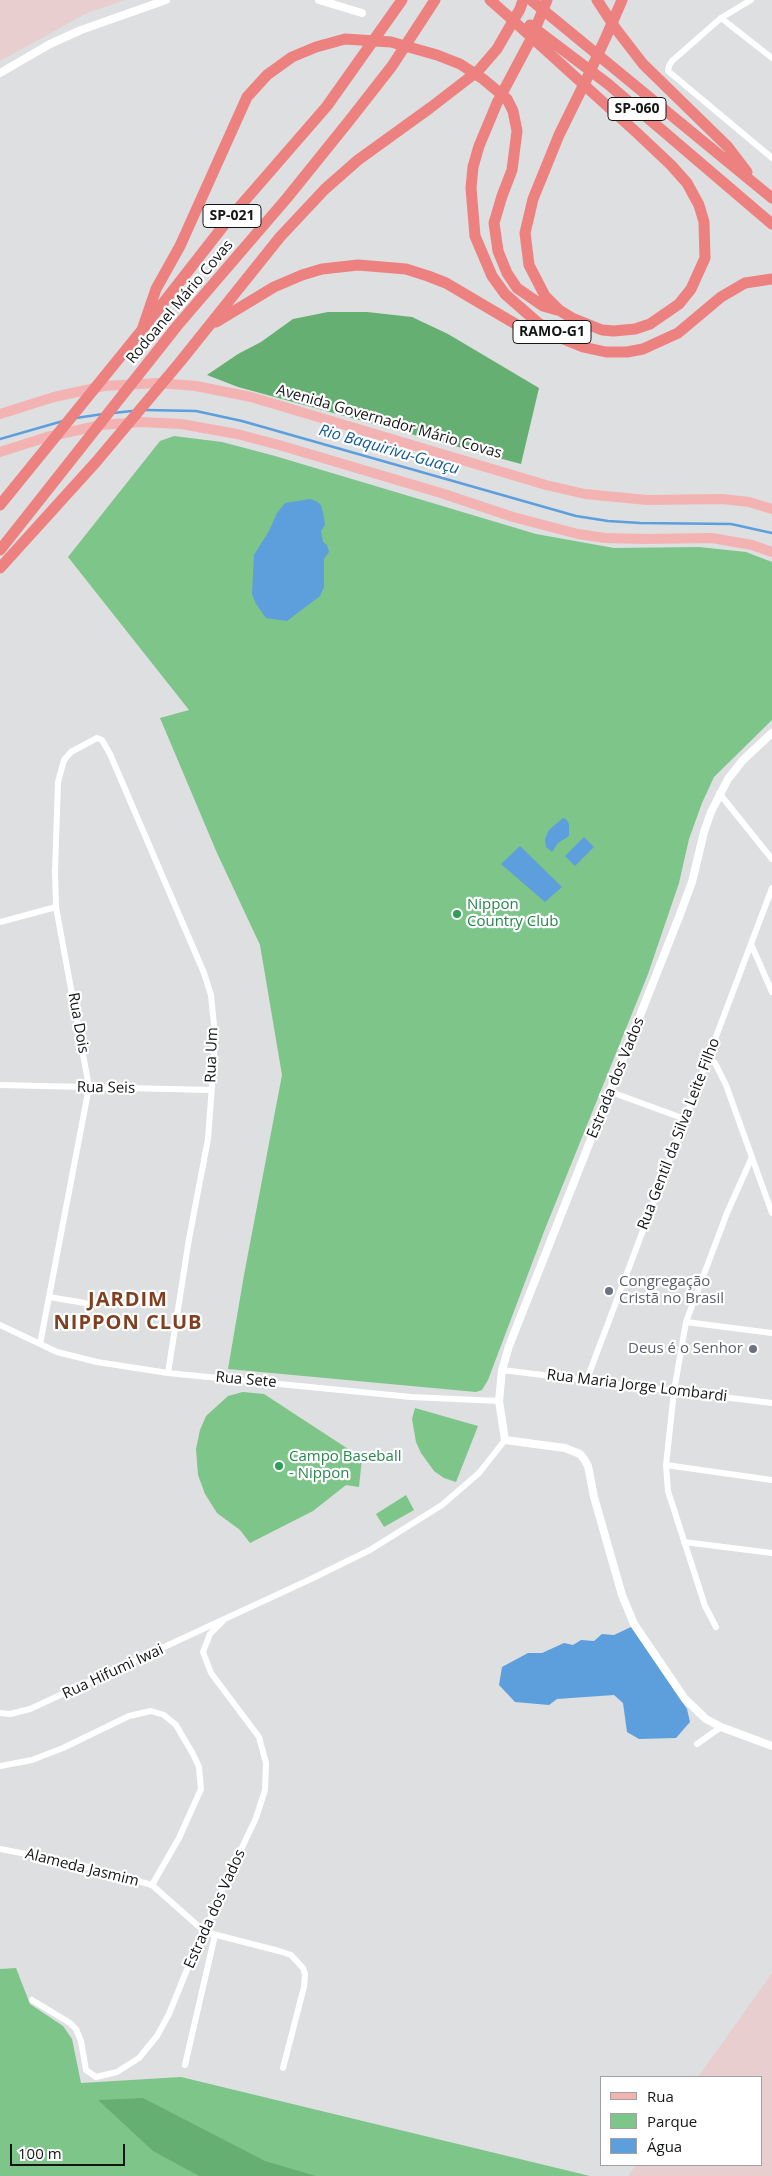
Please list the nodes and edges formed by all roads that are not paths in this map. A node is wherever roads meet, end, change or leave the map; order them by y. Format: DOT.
graph roads {
  1 [pos="166,0"];
  2 [pos="319,0"];
  3 [pos="402,0"];
  4 [pos="435,0"];
  5 [pos="490,0"];
  6 [pos="496,0"];
  7 [pos="523,0"];
  8 [pos="531,0"];
  9 [pos="547,0"];
  10 [pos="597,0"];
  11 [pos="622,0"];
  12 [pos="751,0"];
  13 [pos="362,13"];
  14 [pos="721,18"];
  15 [pos="772,58"];
  16 [pos="0,73"];
  17 [pos="772,158"];
  18 [pos="762,191"];
  19 [pos="772,198"];
  20 [pos="772,224"];
  21 [pos="772,279"];
  22 [pos="559,310"];
  23 [pos="208,327"];
  24 [pos="142,330"];
  25 [pos="554,333"];
  26 [pos="0,414"];
  27 [pos="0,452"];
  28 [pos="0,505"];
  29 [pos="772,509"];
  30 [pos="0,550"];
  31 [pos="772,552"];
  32 [pos="0,568"];
  33 [pos="771,737"];
  34 [pos="110,754"];
  35 [pos="719,793"];
  36 [pos="772,859"];
  37 [pos="772,888"];
  38 [pos="56,907"];
  39 [pos="0,922"];
  40 [pos="751,944"];
  41 [pos="772,992"];
  42 [pos="708,1057"];
  43 [pos="0,1085"];
  44 [pos="90,1087"];
  45 [pos="211,1090"];
  46 [pos="611,1092"];
  47 [pos="684,1119"];
  48 [pos="752,1157"];
  49 [pos="772,1212"];
  50 [pos="49,1297"];
  51 [pos="85,1303"];
  52 [pos="686,1322"];
  53 [pos="0,1325"];
  54 [pos="772,1333"];
  55 [pos="40,1344"];
  56 [pos="502,1370"];
  57 [pos="168,1373"];
  58 [pos="587,1379"];
  59 [pos="674,1391"];
  60 [pos="499,1401"];
  61 [pos="772,1403"];
  62 [pos="505,1440"];
  63 [pos="666,1466"];
  64 [pos="772,1480"];
  65 [pos="684,1542"];
  66 [pos="772,1553"];
  67 [pos="223,1621"];
  68 [pos="716,1627"];
  69 [pos="0,1713"];
  70 [pos="720,1727"];
  71 [pos="697,1744"];
  72 [pos="772,1746"];
  73 [pos="0,1766"];
  74 [pos="0,1849"];
  75 [pos="152,1885"];
  76 [pos="205,1932"];
  77 [pos="215,1935"];
  78 [pos="32,2000"];
  79 [pos="185,2065"];
  80 [pos="283,2068"];
  1 -- 16 [label="street"];
  2 -- 13 [label="street"];
  3 -- 24 [label="highway, Rodoanel Mário Covas / SP-021"];
  4 -- 30 [label="highway, Rodoanel Mário Covas / SP-021"];
  5 -- 22 [label="highway"];
  6 -- 20 [label="highway, SP-060"];
  7 -- 23 [label="highway"];
  8 -- 18 [label="highway, SP-060"];
  9 -- 25 [label="highway, RAMO-G1"];
  10 -- 18 [label="highway"];
  11 -- 22 [label="highway"];
  12 -- 14 [label="street"];
  14 -- 15 [label="street"];
  14 -- 17 [label="street"];
  18 -- 19 [label="highway, SP-060"];
  21 -- 25 [label="highway, RAMO-G1"];
  22 -- 24 [label="highway"];
  23 -- 25 [label="highway"];
  23 -- 32 [label="highway"];
  24 -- 28 [label="highway, Rodoanel Mário Covas / SP-021"];
  26 -- 29 [label="main road, Avenida Governador Mário Covas"];
  27 -- 31 [label="main road"];
  33 -- 35 [label="street, Estrada dos Vados"];
  34 -- 38 [label="street, Rua Dois"];
  34 -- 45 [label="street, Rua Um"];
  35 -- 36 [label="street"];
  35 -- 46 [label="street, Estrada dos Vados"];
  37 -- 40 [label="street, Rua Gentil da Silva Leite Filho"];
  38 -- 39 [label="street"];
  38 -- 44 [label="street, Rua Dois"];
  40 -- 41 [label="street"];
  40 -- 42 [label="street, Rua Gentil da Silva Leite Filho"];
  42 -- 47 [label="street, Rua Gentil da Silva Leite Filho"];
  42 -- 48 [label="street"];
  43 -- 44 [label="street, Rua Seis"];
  44 -- 45 [label="street, Rua Seis"];
  44 -- 50 [label="street, Rua Dois"];
  45 -- 57 [label="street, Rua Um"];
  46 -- 47 [label="street"];
  46 -- 56 [label="street, Estrada dos Vados"];
  47 -- 58 [label="street, Rua Gentil da Silva Leite Filho"];
  48 -- 49 [label="street"];
  48 -- 52 [label="street"];
  50 -- 51 [label="street"];
  50 -- 55 [label="street, Rua Dois"];
  52 -- 54 [label="street"];
  52 -- 59 [label="street"];
  53 -- 55 [label="street, Rua Sete"];
  55 -- 57 [label="street, Rua Sete"];
  56 -- 58 [label="street, Rua Maria Jorge Lombardi"];
  56 -- 60 [label="street, Estrada dos Vados"];
  57 -- 60 [label="street, Rua Sete"];
  58 -- 59 [label="street, Rua Maria Jorge Lombardi"];
  59 -- 61 [label="street, Rua Maria Jorge Lombardi"];
  59 -- 63 [label="street"];
  60 -- 62 [label="street, Estrada dos Vados"];
  62 -- 67 [label="street, Rua Hifumi Iwai"];
  62 -- 70 [label="street"];
  63 -- 64 [label="street"];
  63 -- 65 [label="street"];
  65 -- 66 [label="street"];
  65 -- 68 [label="street"];
  67 -- 69 [label="street, Rua Hifumi Iwai"];
  67 -- 76 [label="street, Estrada dos Vados"];
  70 -- 71 [label="street"];
  70 -- 72 [label="street"];
  73 -- 75 [label="street"];
  74 -- 75 [label="street, Alameda Jasmim"];
  75 -- 76 [label="street, Alameda Jasmim"];
  76 -- 77 [label="street"];
  76 -- 78 [label="street, Estrada dos Vados"];
  77 -- 79 [label="street"];
  77 -- 80 [label="street"];
}
